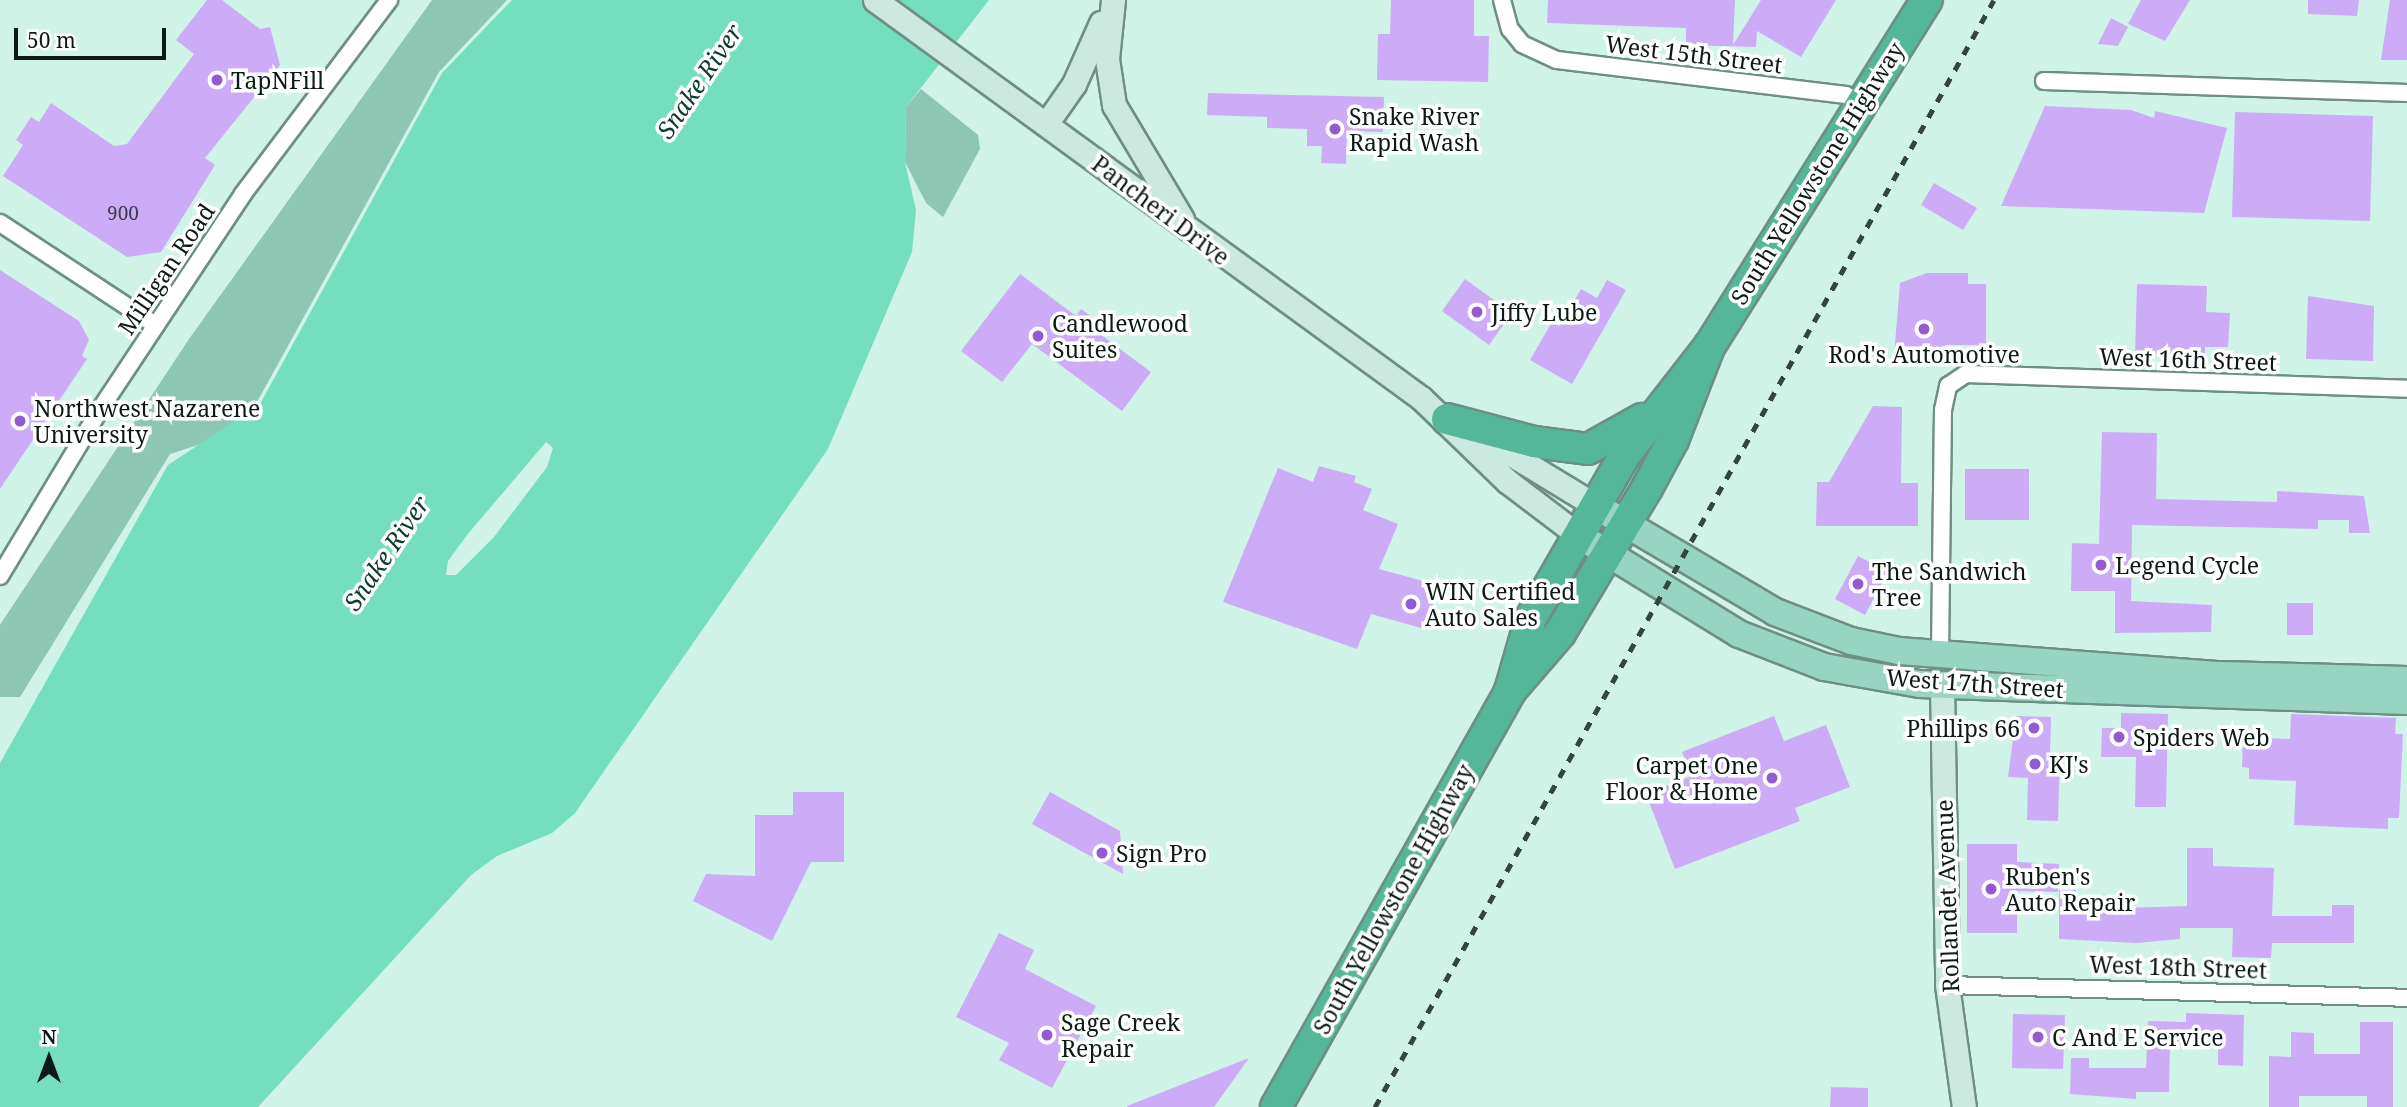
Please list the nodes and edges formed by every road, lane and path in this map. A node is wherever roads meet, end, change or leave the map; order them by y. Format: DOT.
graph roads {
  1 [pos="389,0"];
  2 [pos="875,0"];
  3 [pos="1106,0"];
  4 [pos="1113,0"];
  5 [pos="1502,0"];
  6 [pos="1927,0"];
  7 [pos="2044,81"];
  8 [pos="2407,93"];
  9 [pos="1861,104"];
  10 [pos="1046,124"];
  11 [pos="0,223"];
  12 [pos="1189,231"];
  13 [pos="155,325"];
  14 [pos="1709,347"];
  15 [pos="2407,389"];
  16 [pos="1447,418"];
  17 [pos="1596,506"];
  18 [pos="1625,524"];
  19 [pos="1578,535"];
  20 [pos="1608,554"];
  21 [pos="0,576"];
  22 [pos="1940,654"];
  23 [pos="1817,664"];
  24 [pos="2111,666"];
  25 [pos="2407,680"];
  26 [pos="1942,684"];
  27 [pos="1510,691"];
  28 [pos="2407,701"];
  29 [pos="1947,985"];
  30 [pos="2407,998"];
  31 [pos="1276,1107"];
  32 [pos="1964,1107"];
  1 -- 13 [label="street, Milligan Road"];
  2 -- 10 [label="main road, Pancheri Drive"];
  3 -- 10 [label="main road"];
  4 -- 12 [label="main road"];
  5 -- 9 [label="street, West 15th Street"];
  6 -- 9 [label="highway, South Yellowstone Highway"];
  7 -- 8 [label="street"];
  9 -- 14 [label="highway, South Yellowstone Highway"];
  10 -- 12 [label="main road, Pancheri Drive"];
  11 -- 13 [label="street"];
  12 -- 16 [label="main road, Pancheri Drive"];
  13 -- 21 [label="street, Milligan Road"];
  14 -- 16 [label="highway"];
  14 -- 17 [label="highway, South Yellowstone Highway"];
  14 -- 18 [label="highway, South Yellowstone Highway"];
  15 -- 22 [label="street, West 16th Street"];
  16 -- 17 [label="main road, Pancheri Drive"];
  16 -- 19 [label="main road, Pancheri Drive"];
  17 -- 18 [label="main road, Pancheri Drive"];
  17 -- 19 [label="highway, South Yellowstone Highway"];
  18 -- 20 [label="highway, South Yellowstone Highway"];
  18 -- 22 [label="main road, West 17th Street"];
  19 -- 20 [label="main road, West 17th Street"];
  19 -- 27 [label="highway, South Yellowstone Highway"];
  20 -- 23 [label="main road, West 17th Street"];
  20 -- 27 [label="highway, South Yellowstone Highway"];
  22 -- 23 [label="main road"];
  22 -- 24 [label="main road, West 17th Street"];
  23 -- 26 [label="main road, West 17th Street"];
  24 -- 25 [label="main road, West 17th Street"];
  24 -- 26 [label="main road"];
  26 -- 28 [label="main road, West 17th Street"];
  26 -- 29 [label="main road, Rollandet Avenue"];
  27 -- 31 [label="highway, South Yellowstone Highway"];
  29 -- 30 [label="street, West 18th Street"];
  29 -- 32 [label="main road, Rollandet Avenue"];
}
